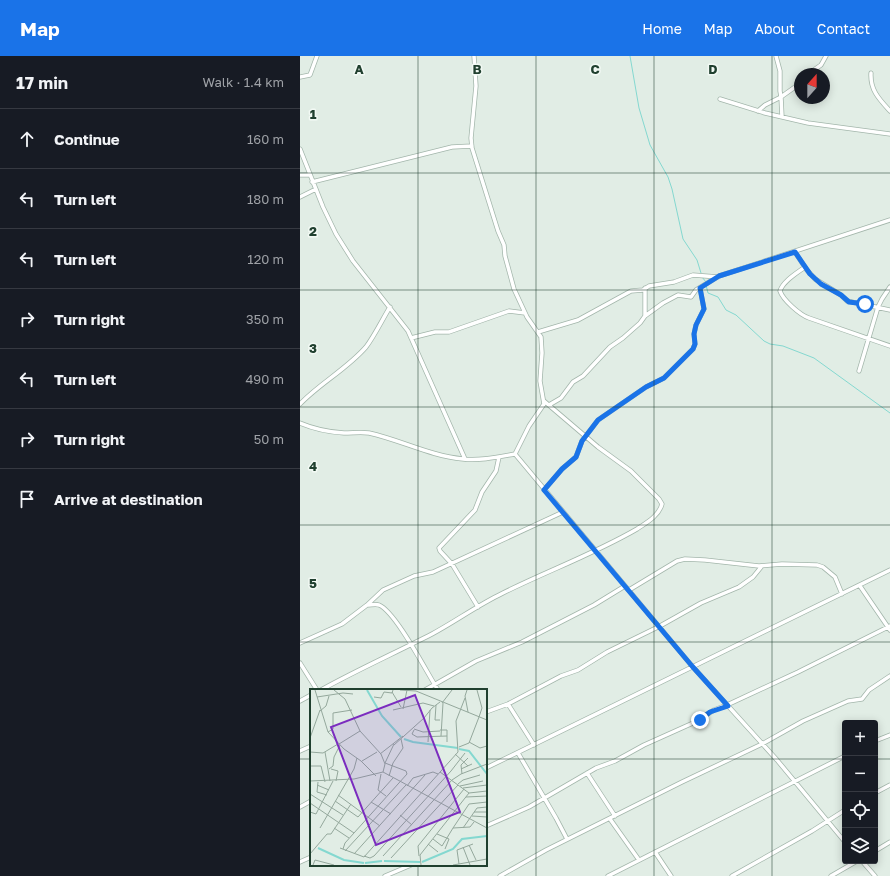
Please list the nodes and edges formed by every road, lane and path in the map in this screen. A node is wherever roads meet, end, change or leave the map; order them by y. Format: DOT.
graph roads {
  1 [pos="317,56"];
  2 [pos="474,56"];
  3 [pos="776,56"];
  4 [pos="826,56"];
  5 [pos="817,68"];
  6 [pos="871,73"];
  7 [pos="300,77"];
  8 [pos="794,88"];
  9 [pos="781,97"];
  10 [pos="720,99"];
  11 [pos="758,111"];
  12 [pos="890,111"];
  13 [pos="782,117"];
  14 [pos="890,134"];
  15 [pos="472,146"];
  16 [pos="300,149"];
  17 [pos="300,175"];
  18 [pos="310,175"];
  19 [pos="312,182"];
  20 [pos="316,189"];
  21 [pos="300,197"];
  22 [pos="890,220"];
  23 [pos="795,252"];
  24 [pos="805,267"];
  25 [pos="718,277"];
  26 [pos="890,287"];
  27 [pos="645,288"];
  28 [pos="700,288"];
  29 [pos="390,307"];
  30 [pos="878,307"];
  31 [pos="890,310"];
  32 [pos="525,313"];
  33 [pos="644,316"];
  34 [pos="538,332"];
  35 [pos="411,338"];
  36 [pos="869,338"];
  37 [pos="890,346"];
  38 [pos="858,371"];
  39 [pos="544,401"];
  40 [pos="300,404"];
  41 [pos="549,405"];
  42 [pos="300,422"];
  43 [pos="585,436"];
  44 [pos="515,454"];
  45 [pos="498,457"];
  46 [pos="465,459"];
  47 [pos="544,490"];
  48 [pos="563,512"];
  49 [pos="595,551"];
  50 [pos="452,564"];
  51 [pos="762,566"];
  52 [pos="890,570"];
  53 [pos="625,586"];
  54 [pos="860,586"];
  55 [pos="629,590"];
  56 [pos="842,594"];
  57 [pos="367,605"];
  58 [pos="478,607"];
  59 [pos="660,626"];
  60 [pos="889,628"];
  61 [pos="300,643"];
  62 [pos="411,644"];
  63 [pos="300,663"];
  64 [pos="692,666"];
  65 [pos="890,676"];
  66 [pos="435,685"];
  67 [pos="317,689"];
  68 [pos="323,689"];
  69 [pos="427,689"];
  70 [pos="437,689"];
  71 [pos="310,696"];
  72 [pos="300,701"];
  73 [pos="508,704"];
  74 [pos="728,706"];
  75 [pos="487,712"];
  76 [pos="890,735"];
  77 [pos="878,740"];
  78 [pos="762,744"];
  79 [pos="534,745"];
  80 [pos="310,746"];
  81 [pos="300,751"];
  82 [pos="518,753"];
  83 [pos="842,757"];
  84 [pos="487,768"];
  85 [pos="587,773"];
  86 [pos="794,781"];
  87 [pos="890,785"];
  88 [pos="877,792"];
  89 [pos="544,798"];
  90 [pos="310,802"];
  91 [pos="300,807"];
  92 [pos="842,812"];
  93 [pos="615,816"];
  94 [pos="610,819"];
  95 [pos="826,821"];
  96 [pos="487,826"];
  97 [pos="842,839"];
  98 [pos="567,840"];
  99 [pos="890,842"];
  100 [pos="878,849"];
  101 [pos="655,852"];
  102 [pos="310,857"];
  103 [pos="639,860"];
  104 [pos="300,862"];
  105 [pos="852,864"];
  106 [pos="865,864"];
  107 [pos="409,866"];
  108 [pos="385,876"];
  109 [pos="500,876"];
  110 [pos="608,876"];
  111 [pos="671,876"];
  112 [pos="732,876"];
  113 [pos="831,876"];
  114 [pos="875,876"];
  1 -- 7 [label="street"];
  2 -- 15 [label="street"];
  3 -- 9 [label="street"];
  4 -- 5 [label="street"];
  6 -- 12 [label="street"];
  8 -- 9 [label="street"];
  9 -- 11 [label="street"];
  9 -- 13 [label="street"];
  10 -- 11 [label="street"];
  11 -- 13 [label="street"];
  13 -- 14 [label="street"];
  15 -- 19 [label="street"];
  15 -- 32 [label="street"];
  16 -- 18 [label="street"];
  17 -- 18 [label="street"];
  18 -- 19 [label="street"];
  19 -- 20 [label="street"];
  20 -- 21 [label="street"];
  20 -- 29 [label="street"];
  22 -- 23 [label="street"];
  23 -- 24 [label="street"];
  23 -- 25 [label="street"];
  24 -- 30 [label="street"];
  24 -- 36 [label="street"];
  25 -- 27 [label="street"];
  25 -- 28 [label="street"];
  26 -- 30 [label="street"];
  27 -- 33 [label="street"];
  27 -- 34 [label="street"];
  28 -- 33 [label="street"];
  28 -- 43 [label="street"];
  29 -- 35 [label="street"];
  29 -- 40 [label="street"];
  30 -- 31 [label="street"];
  30 -- 36 [label="street"];
  32 -- 34 [label="street"];
  32 -- 35 [label="street"];
  33 -- 41 [label="street"];
  34 -- 39 [label="street"];
  35 -- 46 [label="street"];
  36 -- 37 [label="street"];
  36 -- 38 [label="street"];
  39 -- 41 [label="street"];
  39 -- 44 [label="street"];
  41 -- 43 [label="street"];
  42 -- 46 [label="street"];
  43 -- 47 [label="street"];
  43 -- 49 [label="street"];
  44 -- 45 [label="street"];
  44 -- 47 [label="street"];
  45 -- 46 [label="street"];
  45 -- 50 [label="street"];
  47 -- 48 [label="street"];
  48 -- 49 [label="street"];
  48 -- 50 [label="street"];
  49 -- 53 [label="street"];
  49 -- 58 [label="street"];
  50 -- 57 [label="street"];
  50 -- 58 [label="street"];
  51 -- 55 [label="street"];
  51 -- 56 [label="street"];
  51 -- 59 [label="street"];
  52 -- 54 [label="street"];
  53 -- 55 [label="street"];
  53 -- 66 [label="street"];
  54 -- 56 [label="street"];
  54 -- 60 [label="street"];
  55 -- 59 [label="street"];
  56 -- 64 [label="street"];
  57 -- 61 [label="street"];
  57 -- 62 [label="street"];
  58 -- 62 [label="street"];
  59 -- 64 [label="street"];
  59 -- 73 [label="street"];
  60 -- 74 [label="street"];
  62 -- 66 [label="street"];
  62 -- 68 [label="street"];
  63 -- 67 [label="street"];
  64 -- 74 [label="street"];
  64 -- 79 [label="street"];
  65 -- 78 [label="street"];
  66 -- 69 [label="street"];
  66 -- 70 [label="street"];
  71 -- 72 [label="street"];
  73 -- 75 [label="street"];
  73 -- 79 [label="street"];
  74 -- 78 [label="street"];
  74 -- 85 [label="street"];
  76 -- 77 [label="street"];
  78 -- 86 [label="street"];
  78 -- 93 [label="street"];
  79 -- 82 [label="street"];
  80 -- 81 [label="street"];
  82 -- 84 [label="street"];
  82 -- 89 [label="street"];
  83 -- 86 [label="street"];
  85 -- 89 [label="street"];
  85 -- 93 [label="street"];
  86 -- 95 [label="street"];
  86 -- 101 [label="street"];
  87 -- 88 [label="street"];
  89 -- 96 [label="street"];
  89 -- 98 [label="street"];
  90 -- 91 [label="street"];
  92 -- 95 [label="street"];
  93 -- 94 [label="street"];
  94 -- 98 [label="street"];
  94 -- 103 [label="street"];
  95 -- 97 [label="street"];
  95 -- 112 [label="street"];
  98 -- 109 [label="street"];
  99 -- 100 [label="street"];
  101 -- 103 [label="street"];
  101 -- 111 [label="street"];
  102 -- 104 [label="street"];
  103 -- 110 [label="street"];
  105 -- 113 [label="street"];
  106 -- 114 [label="street"];
  107 -- 108 [label="street"];
}
